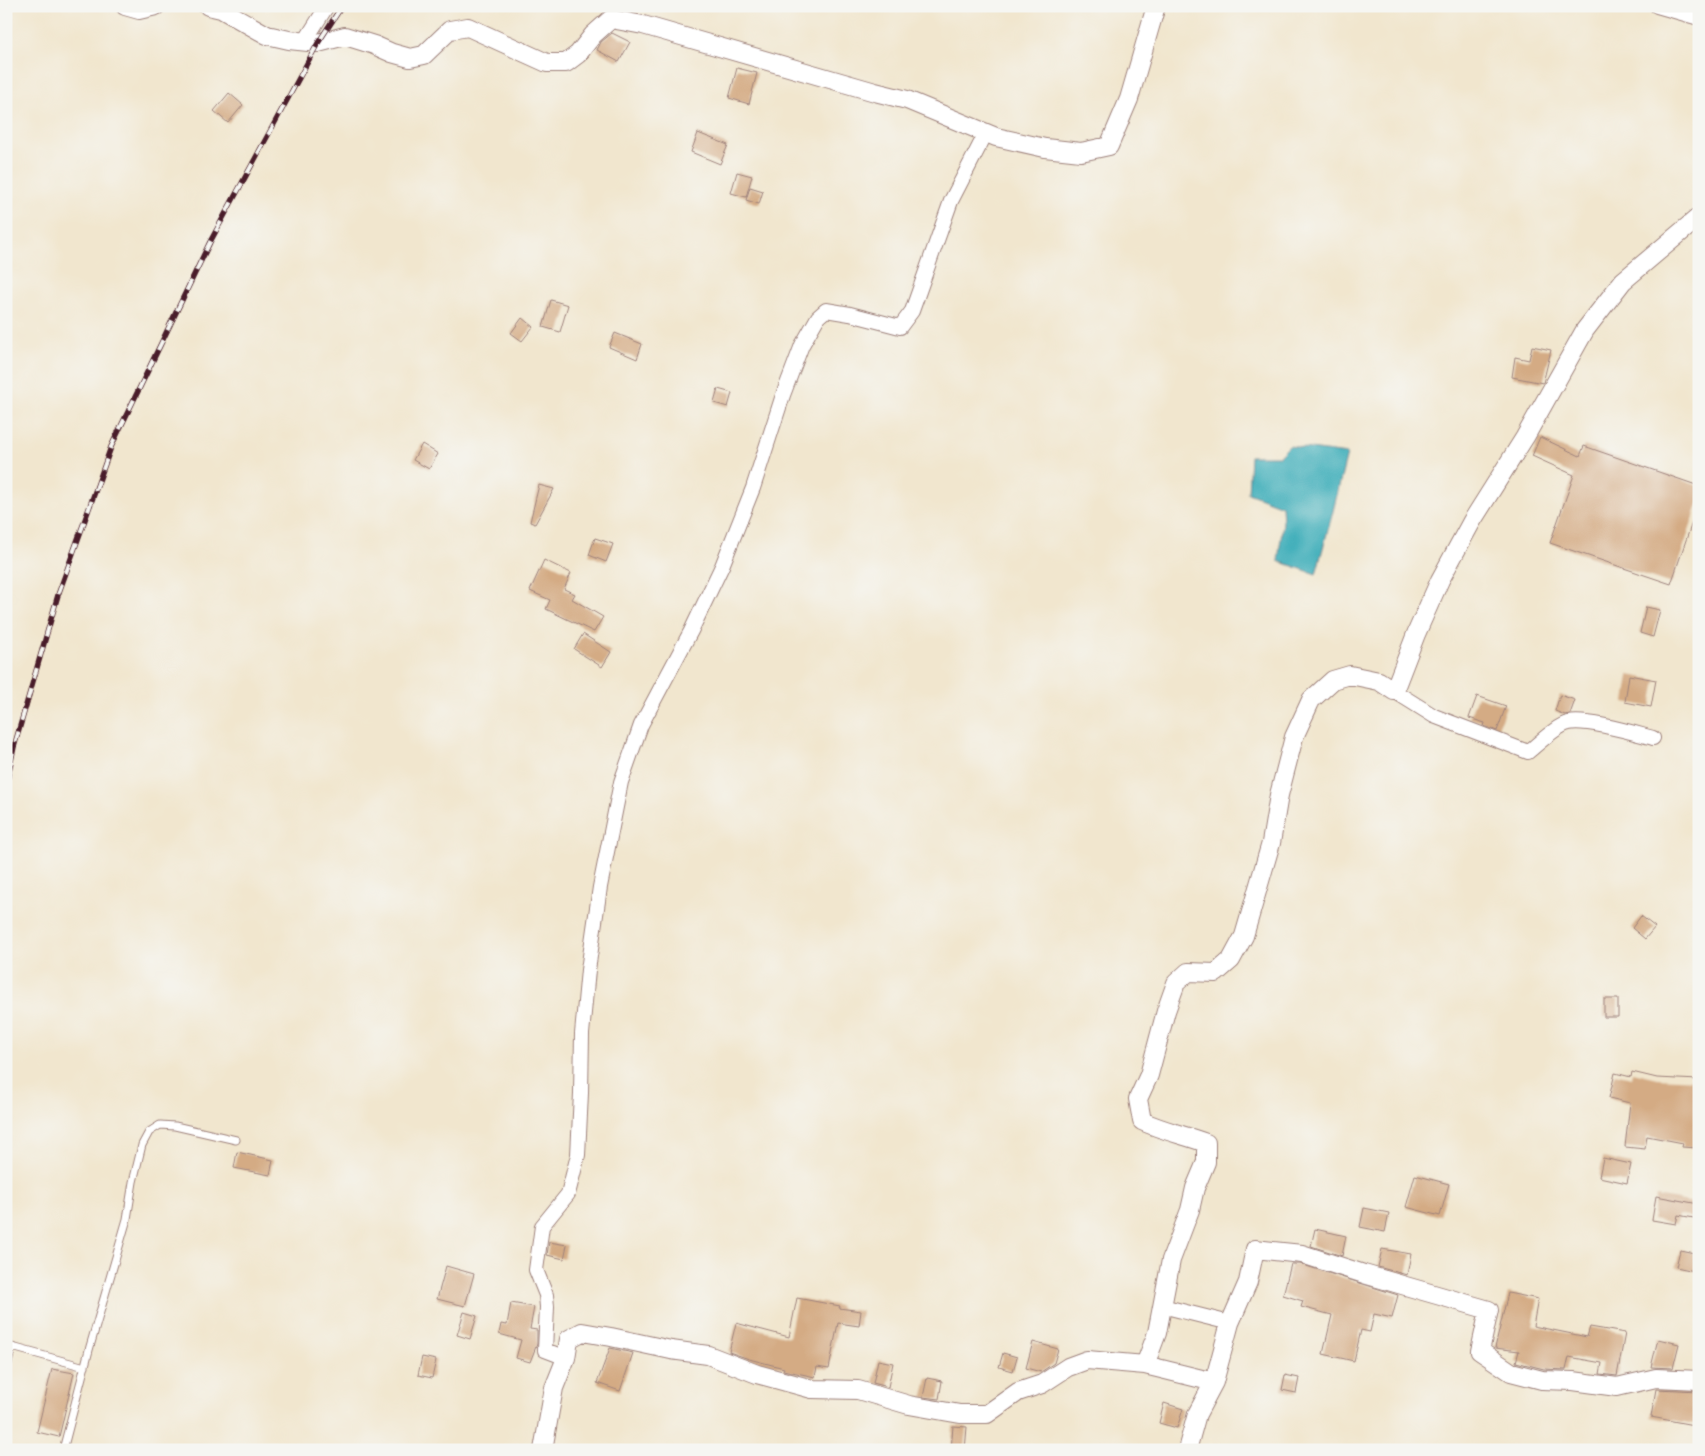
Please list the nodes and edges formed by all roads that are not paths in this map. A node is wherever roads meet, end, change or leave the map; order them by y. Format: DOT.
graph roads {
  1 [pos="125,6"];
  2 [pos="156,6"];
  3 [pos="208,6"];
  4 [pos="327,6"];
  5 [pos="1156,6"];
  6 [pos="1657,6"];
  7 [pos="1699,18"];
  8 [pos="304,42"];
  9 [pos="986,133"];
  10 [pos="1699,217"];
  11 [pos="1394,691"];
  12 [pos="1653,738"];
  13 [pos="236,1140"];
  14 [pos="1162,1306"];
  15 [pos="1230,1323"];
  16 [pos="566,1358"];
  17 [pos="1145,1365"];
  18 [pos="86,1367"];
  19 [pos="6,1371"];
  20 [pos="1699,1380"];
  21 [pos="1214,1382"];
  22 [pos="63,1450"];
  23 [pos="543,1450"];
  24 [pos="1186,1450"];
  1 -- 2 [label="street"];
  3 -- 8 [label="street"];
  4 -- 8 [label="street"];
  5 -- 9 [label="street"];
  6 -- 7 [label="street"];
  8 -- 9 [label="street"];
  9 -- 16 [label="street"];
  10 -- 11 [label="street"];
  11 -- 12 [label="street"];
  11 -- 14 [label="street"];
  13 -- 18 [label="lane"];
  14 -- 15 [label="street"];
  14 -- 17 [label="street"];
  15 -- 20 [label="street"];
  15 -- 21 [label="street"];
  16 -- 17 [label="street"];
  16 -- 23 [label="street"];
  17 -- 21 [label="street"];
  18 -- 19 [label="lane"];
  18 -- 22 [label="lane"];
  21 -- 24 [label="street"];
}
